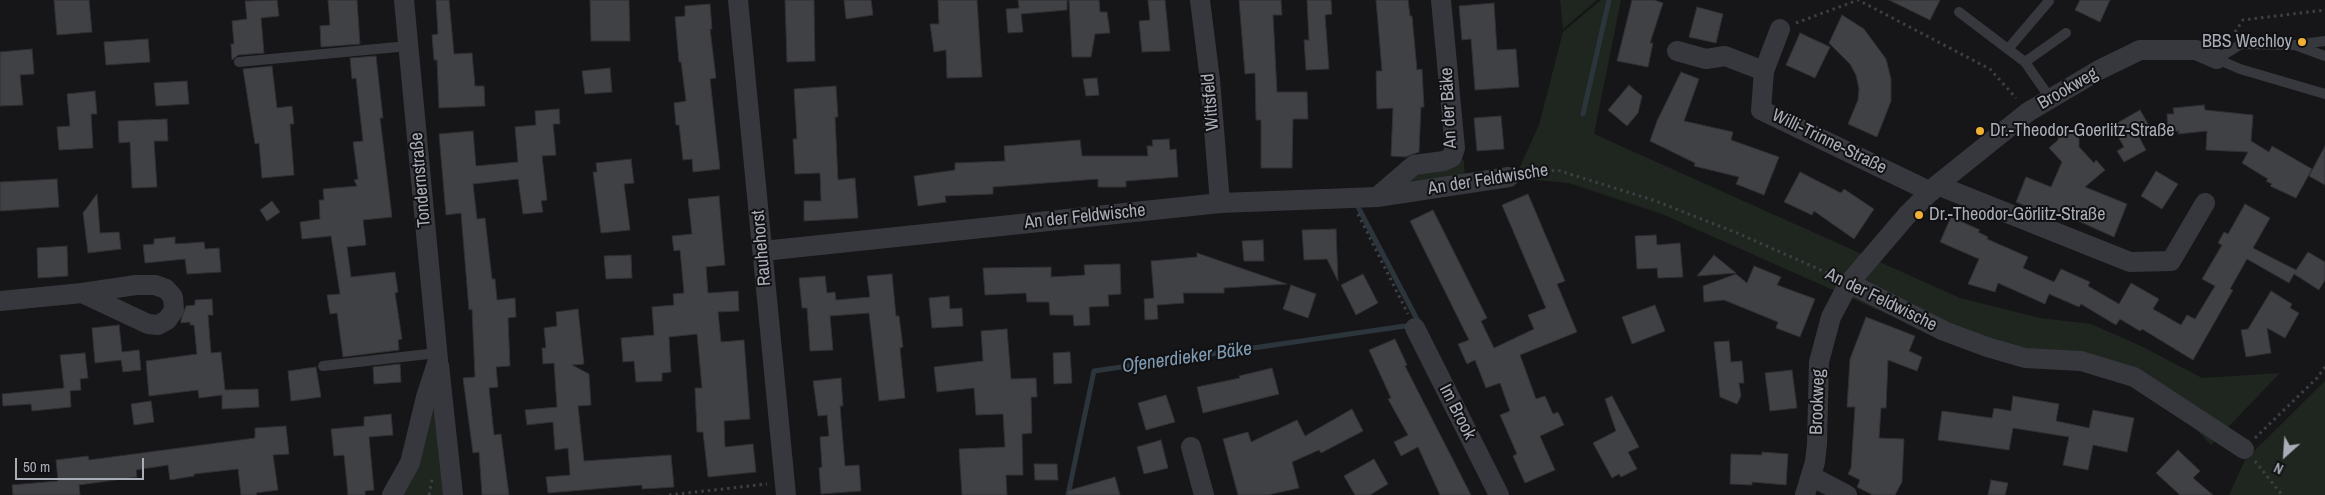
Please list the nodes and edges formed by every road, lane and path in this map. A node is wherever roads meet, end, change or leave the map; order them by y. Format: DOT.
graph roads {
  1 [pos="404,0"];
  2 [pos="738,0"];
  3 [pos="1200,0"];
  4 [pos="1441,0"];
  5 [pos="1858,0"];
  6 [pos="2049,1"];
  7 [pos="2325,10"];
  8 [pos="1959,12"];
  9 [pos="1780,29"];
  10 [pos="2066,33"];
  11 [pos="2233,36"];
  12 [pos="2325,41"];
  13 [pos="2295,45"];
  14 [pos="408,46"];
  15 [pos="2008,49"];
  16 [pos="1677,51"];
  17 [pos="2325,56"];
  18 [pos="2217,59"];
  19 [pos="239,62"];
  20 [pos="2025,62"];
  21 [pos="1764,71"];
  22 [pos="2325,94"];
  23 [pos="2050,98"];
  24 [pos="2028,112"];
  25 [pos="1509,177"];
  26 [pos="1934,188"];
  27 [pos="1377,197"];
  28 [pos="1350,198"];
  29 [pos="2205,202"];
  30 [pos="1220,203"];
  31 [pos="763,251"];
  32 [pos="1849,283"];
  33 [pos="82,293"];
  34 [pos="0,301"];
  35 [pos="1415,328"];
  36 [pos="438,357"];
  37 [pos="323,366"];
  38 [pos="2325,367"];
  39 [pos="1191,446"];
  40 [pos="2244,448"];
  41 [pos="1808,486"];
  42 [pos="786,489"];
  43 [pos="392,495"];
  44 [pos="453,495"];
  45 [pos="669,495"];
  46 [pos="1204,495"];
  47 [pos="1500,495"];
  48 [pos="1847,495"];
  49 [pos="2282,495"];
  1 -- 14 [label="street, Tondernstraße"];
  2 -- 31 [label="street, Rauhehorst"];
  3 -- 30 [label="street, Wittsfeld"];
  4 -- 27 [label="street, An der Bäke"];
  5 -- 9 [label="path"];
  5 -- 24 [label="path"];
  6 -- 15 [label="lane"];
  7 -- 11 [label="path"];
  8 -- 15 [label="lane"];
  9 -- 21 [label="street, Willi-Trinne-Straße"];
  10 -- 20 [label="lane"];
  12 -- 13 [label="lane"];
  13 -- 17 [label="lane"];
  13 -- 18 [label="lane"];
  14 -- 19 [label="lane"];
  14 -- 36 [label="street, Tondernstraße"];
  15 -- 20 [label="lane"];
  16 -- 21 [label="street"];
  18 -- 22 [label="lane, Brookweg"];
  18 -- 23 [label="street, Brookweg"];
  20 -- 23 [label="lane"];
  21 -- 26 [label="street, Willi-Trinne-Straße"];
  23 -- 24 [label="street, Brookweg"];
  24 -- 26 [label="street, Brookweg"];
  25 -- 27 [label="street, An der Feldwische"];
  25 -- 32 [label="path, An der Feldwische"];
  26 -- 29 [label="street"];
  26 -- 32 [label="street, Brookweg"];
  27 -- 28 [label="street, An der Feldwische"];
  28 -- 30 [label="street, An der Feldwische"];
  28 -- 35 [label="path"];
  30 -- 31 [label="street, An der Feldwische"];
  31 -- 42 [label="street, Rauhehorst"];
  32 -- 40 [label="street, An der Feldwische"];
  32 -- 41 [label="street, Brookweg"];
  33 -- 34 [label="street"];
  35 -- 47 [label="street, Im Brook"];
  36 -- 37 [label="lane"];
  36 -- 43 [label="street, Tondernstraße"];
  36 -- 44 [label="street, Tondernstraße"];
  38 -- 40 [label="path"];
  39 -- 46 [label="street"];
  40 -- 49 [label="path"];
  41 -- 48 [label="street"];
  42 -- 45 [label="path"];
}
